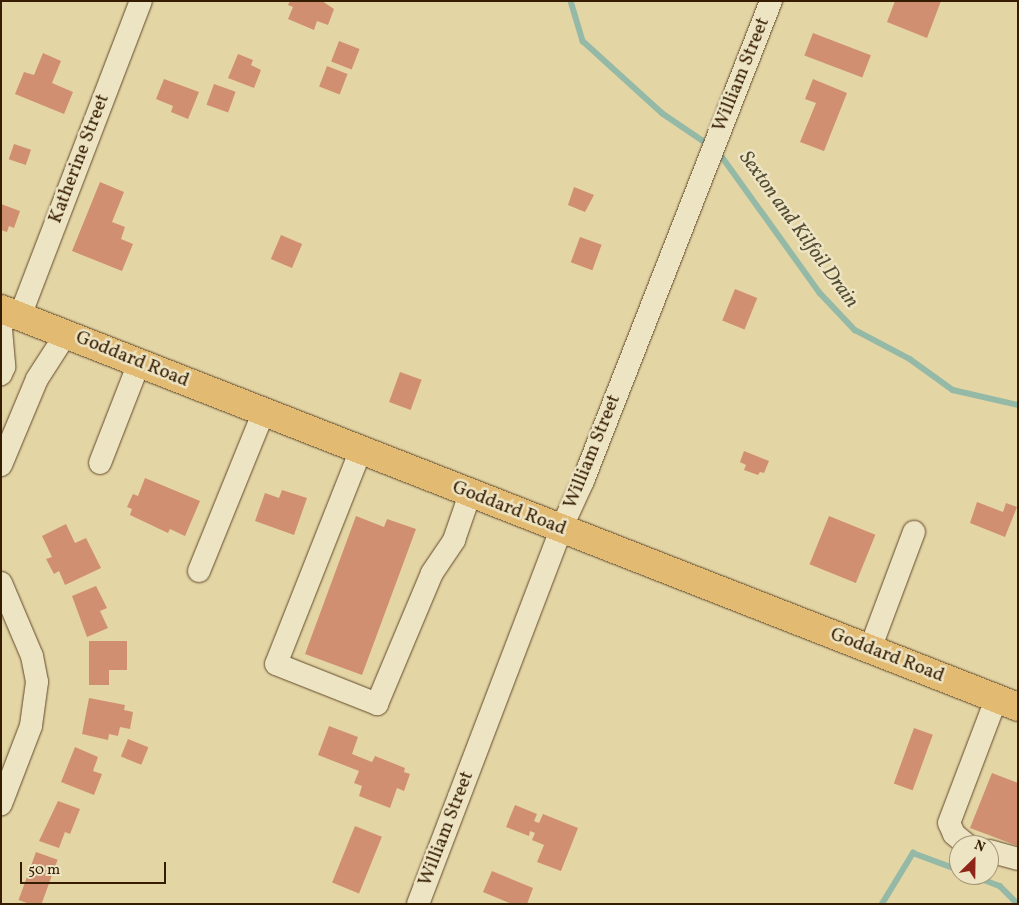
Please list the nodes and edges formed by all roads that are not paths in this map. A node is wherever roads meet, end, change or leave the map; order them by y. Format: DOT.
graph roads {
  1 [pos="141,1"];
  2 [pos="771,1"];
  3 [pos="7,318"];
  4 [pos="66,334"];
  5 [pos="139,363"];
  6 [pos="1,374"];
  7 [pos="263,414"];
  8 [pos="360,452"];
  9 [pos="100,463"];
  10 [pos="1,465"];
  11 [pos="470,494"];
  12 [pos="561,529"];
  13 [pos="914,532"];
  14 [pos="199,571"];
  15 [pos="1,583"];
  16 [pos="870,649"];
  17 [pos="1007,703"];
  18 [pos="1,804"];
  19 [pos="955,835"];
  20 [pos="999,854"];
  21 [pos="1018,859"];
  22 [pos="418,904"];
  1 -- 3 [label="street, Katherine Street"];
  2 -- 12 [label="street, William Street"];
  3 -- 4 [label="main road, Goddard Road"];
  3 -- 6 [label="street, Katherine Street"];
  4 -- 5 [label="main road, Goddard Road"];
  4 -- 10 [label="street"];
  5 -- 7 [label="main road, Goddard Road"];
  5 -- 9 [label="street"];
  7 -- 8 [label="main road, Goddard Road"];
  7 -- 14 [label="street"];
  8 -- 11 [label="main road, Goddard Road"];
  8 -- 11 [label="street"];
  11 -- 12 [label="main road, Goddard Road"];
  12 -- 16 [label="main road, Goddard Road"];
  12 -- 22 [label="street, William Street"];
  13 -- 16 [label="street"];
  15 -- 18 [label="street"];
  16 -- 17 [label="main road, Goddard Road"];
  17 -- 19 [label="street"];
  20 -- 21 [label="street"];
}
